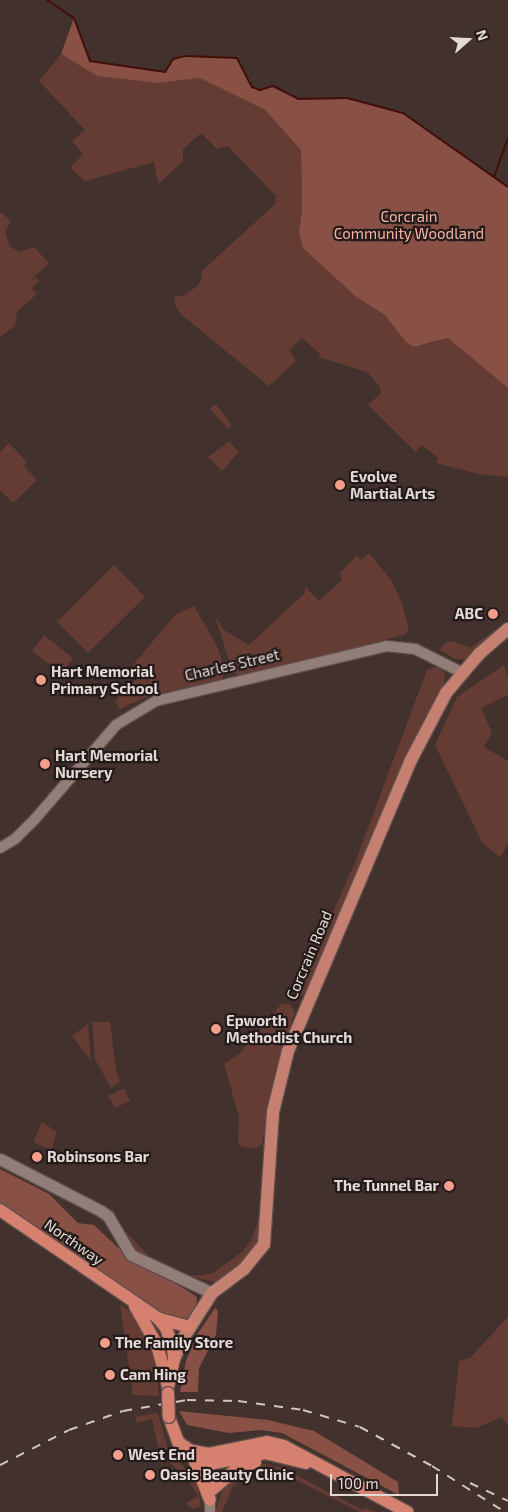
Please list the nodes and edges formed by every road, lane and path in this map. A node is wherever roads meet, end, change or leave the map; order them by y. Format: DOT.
graph roads {
  1 [pos="508,629"];
  2 [pos="462,672"];
  3 [pos="0,848"];
  4 [pos="0,1160"];
  5 [pos="0,1210"];
  6 [pos="212,1293"];
  7 [pos="130,1300"];
  8 [pos="158,1318"];
  9 [pos="189,1327"];
  10 [pos="157,1345"];
  11 [pos="177,1349"];
  12 [pos="168,1390"];
  13 [pos="191,1452"];
  14 [pos="209,1459"];
  15 [pos="316,1466"];
  16 [pos="210,1501"];
  17 [pos="407,1512"];
  1 -- 2 [label="main road"];
  2 -- 3 [label="street, Charles Street"];
  2 -- 6 [label="main road, Corcrain Road"];
  4 -- 6 [label="main road"];
  5 -- 7 [label="highway, Northway"];
  6 -- 9 [label="main road, Corcrain Road"];
  7 -- 8 [label="highway, Northway"];
  7 -- 10 [label="highway, Northway"];
  8 -- 9 [label="highway"];
  8 -- 11 [label="highway, Northway"];
  9 -- 11 [label="main road, Corcrain Road"];
  10 -- 11 [label="main road"];
  10 -- 12 [label="highway, Northway"];
  11 -- 12 [label="highway, Northway"];
  12 -- 13 [label="highway, Northway, bridge"];
  13 -- 14 [label="highway"];
  13 -- 16 [label="highway"];
  14 -- 15 [label="highway"];
  14 -- 16 [label="street"];
  15 -- 16 [label="highway"];
  15 -- 17 [label="highway"];
}
